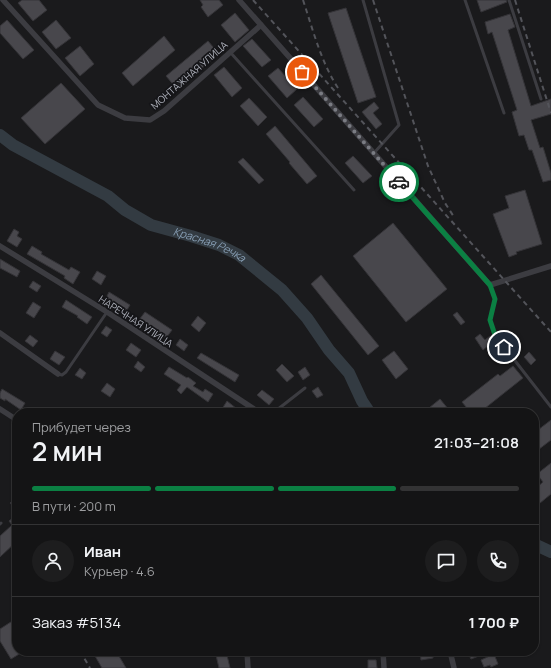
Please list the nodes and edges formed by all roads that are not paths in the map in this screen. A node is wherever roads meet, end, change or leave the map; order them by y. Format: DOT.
graph roads {
  1 [pos="3,0"];
  2 [pos="239,0"];
  3 [pos="363,0"];
  4 [pos="466,0"];
  5 [pos="509,0"];
  6 [pos="261,25"];
  7 [pos="230,52"];
  8 [pos="541,99"];
  9 [pos="504,113"];
  10 [pos="374,153"];
  11 [pos="354,190"];
  12 [pos="0,246"];
  13 [pos="551,266"];
  14 [pos="490,285"];
  15 [pos="107,312"];
  16 [pos="0,333"];
  17 [pos="58,374"];
  18 [pos="305,388"];
  19 [pos="551,407"];
  20 [pos="252,408"];
  21 [pos="280,408"];
  22 [pos="0,409"];
  23 [pos="12,417"];
  24 [pos="247,656"];
  25 [pos="383,656"];
  26 [pos="451,656"];
  27 [pos="248,668"];
  28 [pos="384,668"];
  29 [pos="454,668"];
  1 -- 7 [label="street, МОНТАЖНАЯ УЛИЦА"];
  2 -- 6 [label="street"];
  3 -- 10 [label="lane"];
  4 -- 9 [label="lane"];
  5 -- 8 [label="lane"];
  6 -- 7 [label="street, МОНТАЖНАЯ УЛИЦА"];
  6 -- 10 [label="street"];
  7 -- 11 [label="lane"];
  10 -- 14 [label="street"];
  12 -- 15 [label="street, НАРЕЧНАЯ УЛИЦА"];
  13 -- 14 [label="street"];
  14 -- 19 [label="lane"];
  15 -- 17 [label="lane"];
  15 -- 20 [label="street, НАРЕЧНАЯ УЛИЦА"];
  16 -- 17 [label="street"];
  18 -- 21 [label="lane"];
  22 -- 23 [label="street"];
  24 -- 27 [label="street"];
  25 -- 28 [label="street"];
  26 -- 29 [label="street"];
}
